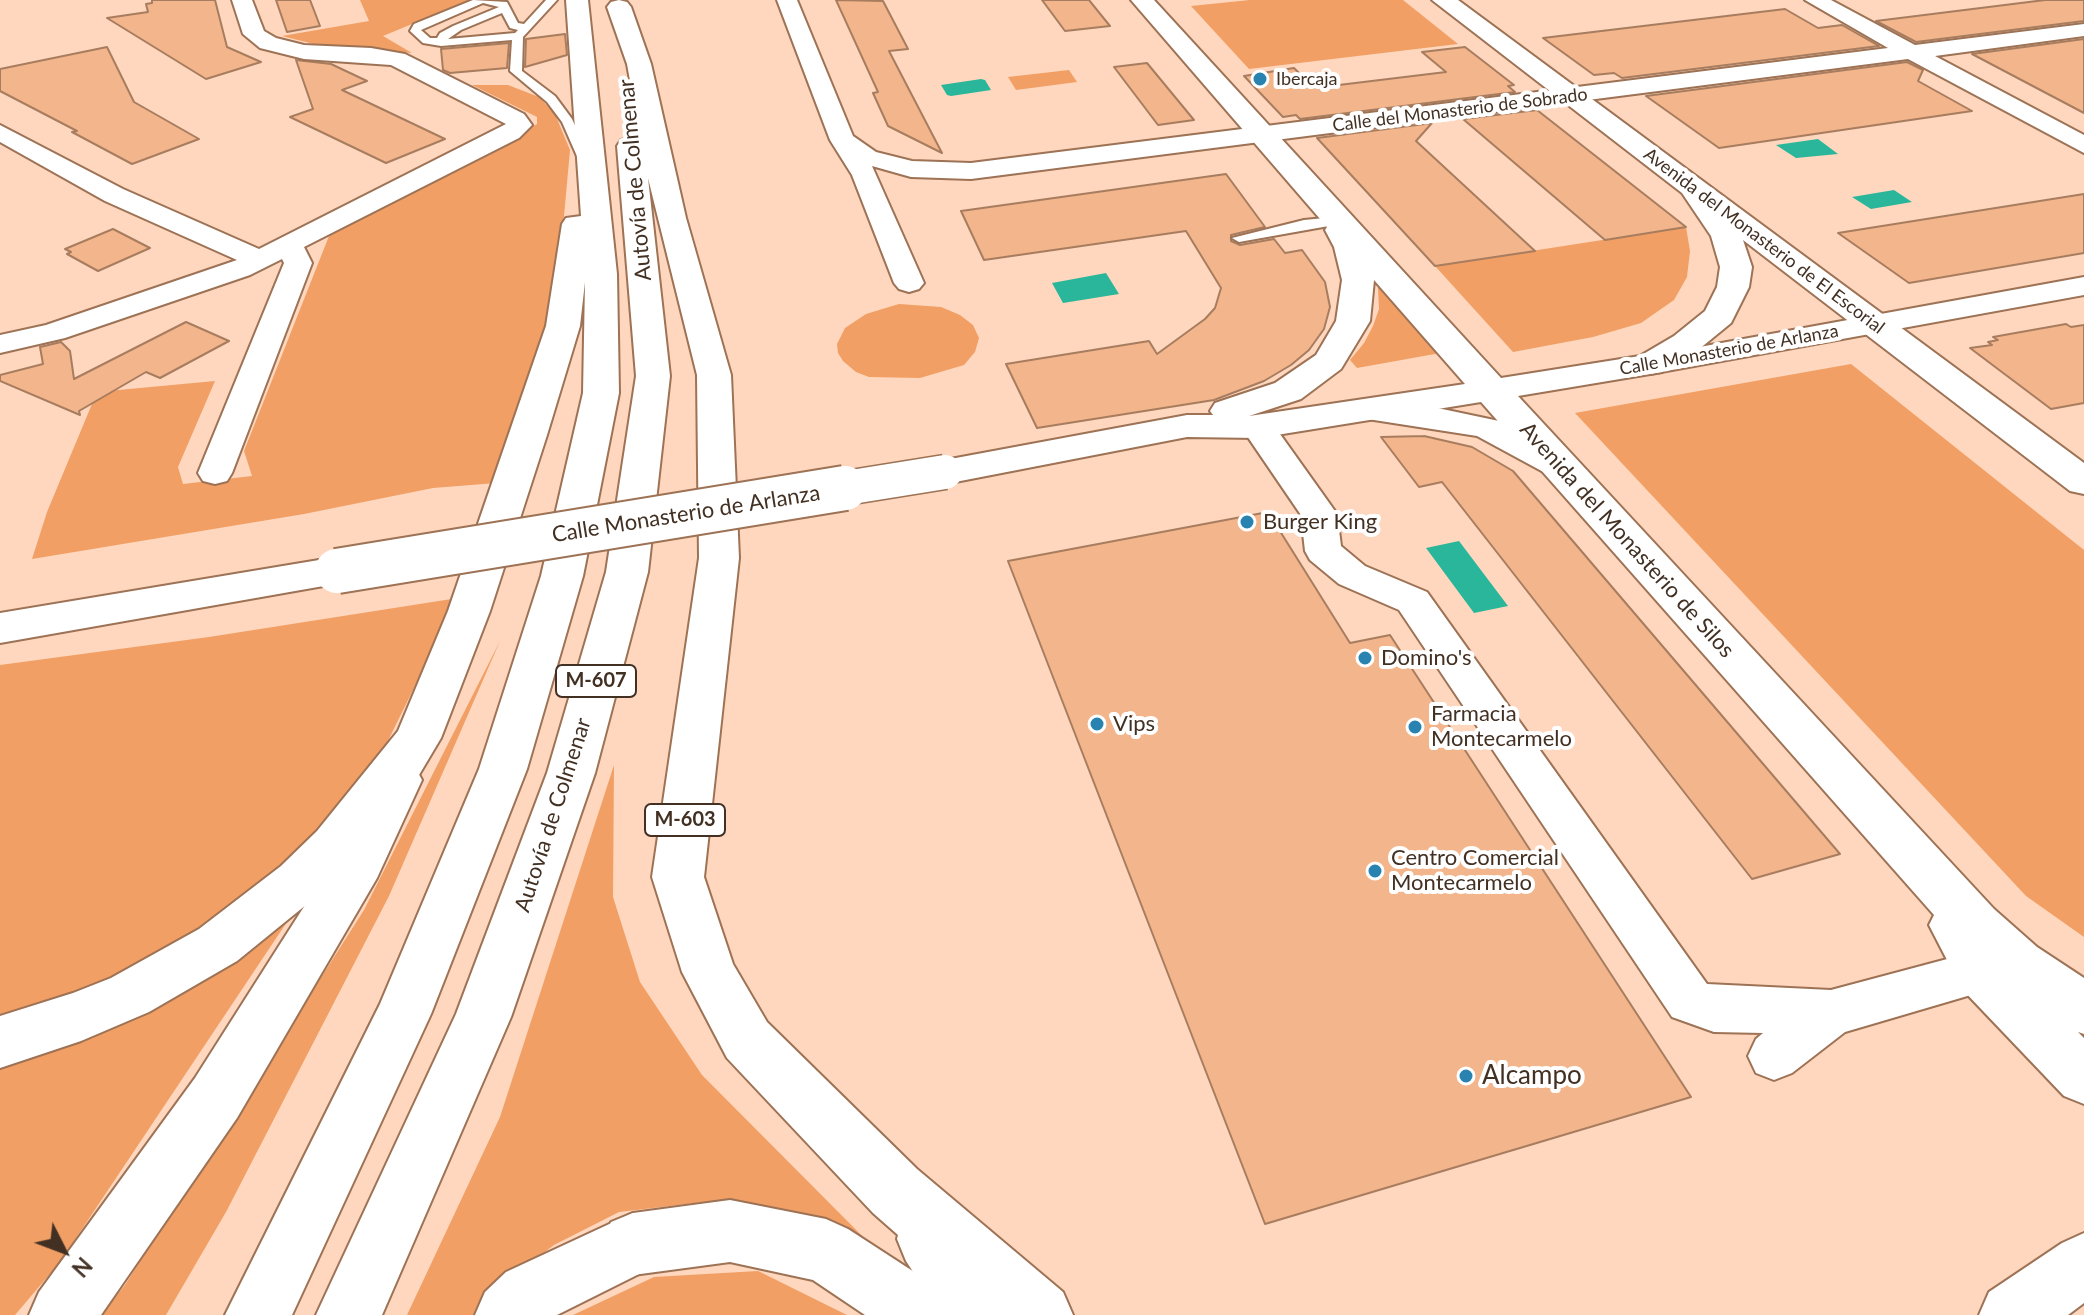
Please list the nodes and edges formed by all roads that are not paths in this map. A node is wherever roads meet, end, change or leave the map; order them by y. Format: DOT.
graph roads {
  1 [pos="242,0"];
  2 [pos="552,0"];
  3 [pos="787,0"];
  4 [pos="1142,0"];
  5 [pos="1443,0"];
  6 [pos="1815,0"];
  7 [pos="605,2"];
  8 [pos="503,5"];
  9 [pos="2084,30"];
  10 [pos="522,32"];
  11 [pos="441,43"];
  12 [pos="1910,53"];
  13 [pos="1569,97"];
  14 [pos="0,132"];
  15 [pos="1260,135"];
  16 [pos="842,140"];
  17 [pos="2084,145"];
  18 [pos="593,178"];
  19 [pos="1691,186"];
  20 [pos="1332,216"];
  21 [pos="1239,238"];
  22 [pos="274,254"];
  23 [pos="909,283"];
  24 [pos="2084,286"];
  25 [pos="1875,323"];
  26 [pos="0,344"];
  27 [pos="1650,365"];
  28 [pos="1493,392"];
  29 [pos="1373,411"];
  30 [pos="1274,425"];
  31 [pos="1187,426"];
  32 [pos="1561,467"];
  33 [pos="215,473"];
  34 [pos="2084,482"];
  35 [pos="1337,495"];
  36 [pos="124,607"];
  37 [pos="0,628"];
  38 [pos="0,658"];
  39 [pos="418,738"];
  40 [pos="1925,871"];
  41 [pos="1981,972"];
  42 [pos="1831,1013"];
  43 [pos="2071,1035"];
  44 [pos="0,1042"];
  45 [pos="1774,1056"];
  46 [pos="2084,1077"];
  47 [pos="895,1191"];
  48 [pos="2084,1265"];
  49 [pos="62,1315"];
  50 [pos="258,1315"];
  51 [pos="349,1315"];
  52 [pos="508,1315"];
  53 [pos="913,1315"];
  54 [pos="979,1315"];
  55 [pos="1040,1315"];
  56 [pos="2012,1315"];
  1 -- 22 [label="street"];
  2 -- 10 [label="lane"];
  3 -- 16 [label="street"];
  4 -- 15 [label="main road, Avenida del Monasterio de Silos"];
  5 -- 13 [label="main road, Avenida del Monasterio de El Escorial"];
  6 -- 12 [label="street"];
  7 -- 18 [label="main road, M-607"];
  7 -- 47 [label="main road, M-603"];
  7 -- 51 [label="main road, Autovía de Colmenar / M-607"];
  8 -- 10 [label="lane"];
  8 -- 11 [label="lane"];
  8 -- 11 [label="lane"];
  9 -- 12 [label="street, Calle del Monasterio de Sobrado"];
  10 -- 11 [label="lane"];
  10 -- 18 [label="lane"];
  12 -- 13 [label="street, Calle del Monasterio de Sobrado"];
  12 -- 17 [label="street"];
  13 -- 15 [label="street, Calle del Monasterio de Sobrado"];
  13 -- 19 [label="main road, Avenida del Monasterio de El Escorial"];
  14 -- 22 [label="street"];
  15 -- 16 [label="street, Calle del Monasterio de Sobrado"];
  15 -- 20 [label="main road, Avenida del Monasterio de Silos"];
  16 -- 23 [label="street"];
  18 -- 39 [label="main road"];
  18 -- 50 [label="main road, Autovía de Colmenar / M-607"];
  19 -- 25 [label="main road, Avenida del Monasterio de El Escorial"];
  19 -- 27 [label="main road"];
  20 -- 21 [label="lane"];
  20 -- 28 [label="main road, Avenida del Monasterio de Silos"];
  20 -- 31 [label="main road, Avenida del Monasterio de Silos"];
  22 -- 26 [label="street"];
  22 -- 33 [label="street"];
  24 -- 25 [label="street, Calle Monasterio de Arlanza"];
  25 -- 27 [label="street, Calle Monasterio de Arlanza"];
  25 -- 34 [label="main road, Avenida del Monasterio de El Escorial"];
  27 -- 28 [label="main road, Calle Monasterio de Arlanza"];
  28 -- 29 [label="main road, Calle Monasterio de Arlanza"];
  28 -- 32 [label="main road, Avenida del Monasterio de Silos"];
  29 -- 30 [label="main road, Calle Monasterio de Arlanza"];
  29 -- 32 [label="street, Calle Monasterio de Arlanza"];
  30 -- 31 [label="main road, Calle Monasterio de Arlanza"];
  30 -- 35 [label="street"];
  30 -- 42 [label="street"];
  31 -- 36 [label="main road, Calle Monasterio de Arlanza, bridge"];
  32 -- 40 [label="main road, Avenida del Monasterio de Silos"];
  36 -- 37 [label="main road, Calle Monasterio de Arlanza"];
  36 -- 38 [label="main road"];
  39 -- 44 [label="main road"];
  39 -- 49 [label="main road"];
  40 -- 41 [label="main road, Avenida del Monasterio de Silos"];
  40 -- 43 [label="main road, Avenida del Monasterio de Silos"];
  41 -- 42 [label="street"];
  41 -- 43 [label="main road, Avenida del Monasterio de Silos"];
  42 -- 45 [label="street"];
  43 -- 46 [label="main road, Avenida del Monasterio de Silos"];
  47 -- 54 [label="main road, M-603"];
  47 -- 55 [label="main road"];
  48 -- 56 [label="main road"];
  52 -- 53 [label="main road"];
}
